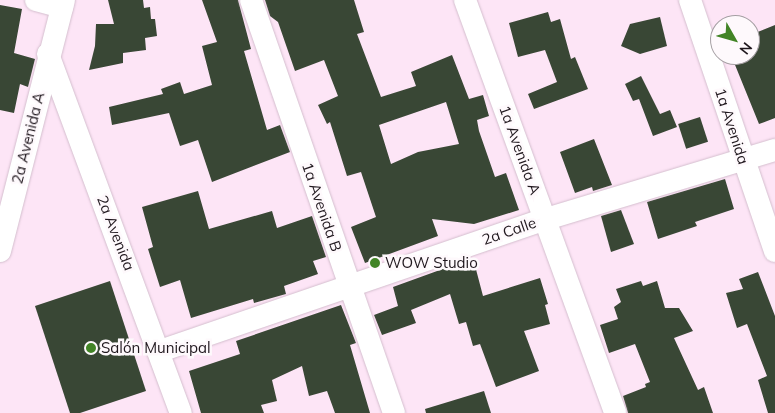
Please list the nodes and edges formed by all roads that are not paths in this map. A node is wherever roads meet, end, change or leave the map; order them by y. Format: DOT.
graph roads {
  1 [pos="36,0"];
  2 [pos="251,0"];
  3 [pos="465,0"];
  4 [pos="690,0"];
  5 [pos="63,3"];
  6 [pos="48,54"];
  7 [pos="775,150"];
  8 [pos="743,160"];
  9 [pos="546,219"];
  10 [pos="0,251"];
  11 [pos="775,251"];
  12 [pos="349,285"];
  13 [pos="160,351"];
  14 [pos="181,413"];
  15 [pos="394,413"];
  16 [pos="615,413"];
  1 -- 5 [label="street"];
  2 -- 12 [label="street, 1a Avenida B"];
  3 -- 9 [label="street, 1a Avenida A"];
  4 -- 8 [label="street, 1a Avenida"];
  5 -- 6 [label="street, 2a Avenida A"];
  6 -- 10 [label="street, 2a Avenida A"];
  6 -- 13 [label="street, 2a Avenida"];
  7 -- 8 [label="street, 2a Calle"];
  8 -- 9 [label="street, 2a Calle"];
  8 -- 11 [label="street, 1a Avenida"];
  9 -- 12 [label="street, 2a Calle"];
  9 -- 16 [label="street, 1a Avenida A"];
  12 -- 13 [label="street, 2a Calle"];
  12 -- 15 [label="street, 1a Avenida B"];
  13 -- 14 [label="street, 2a Avenida"];
}
